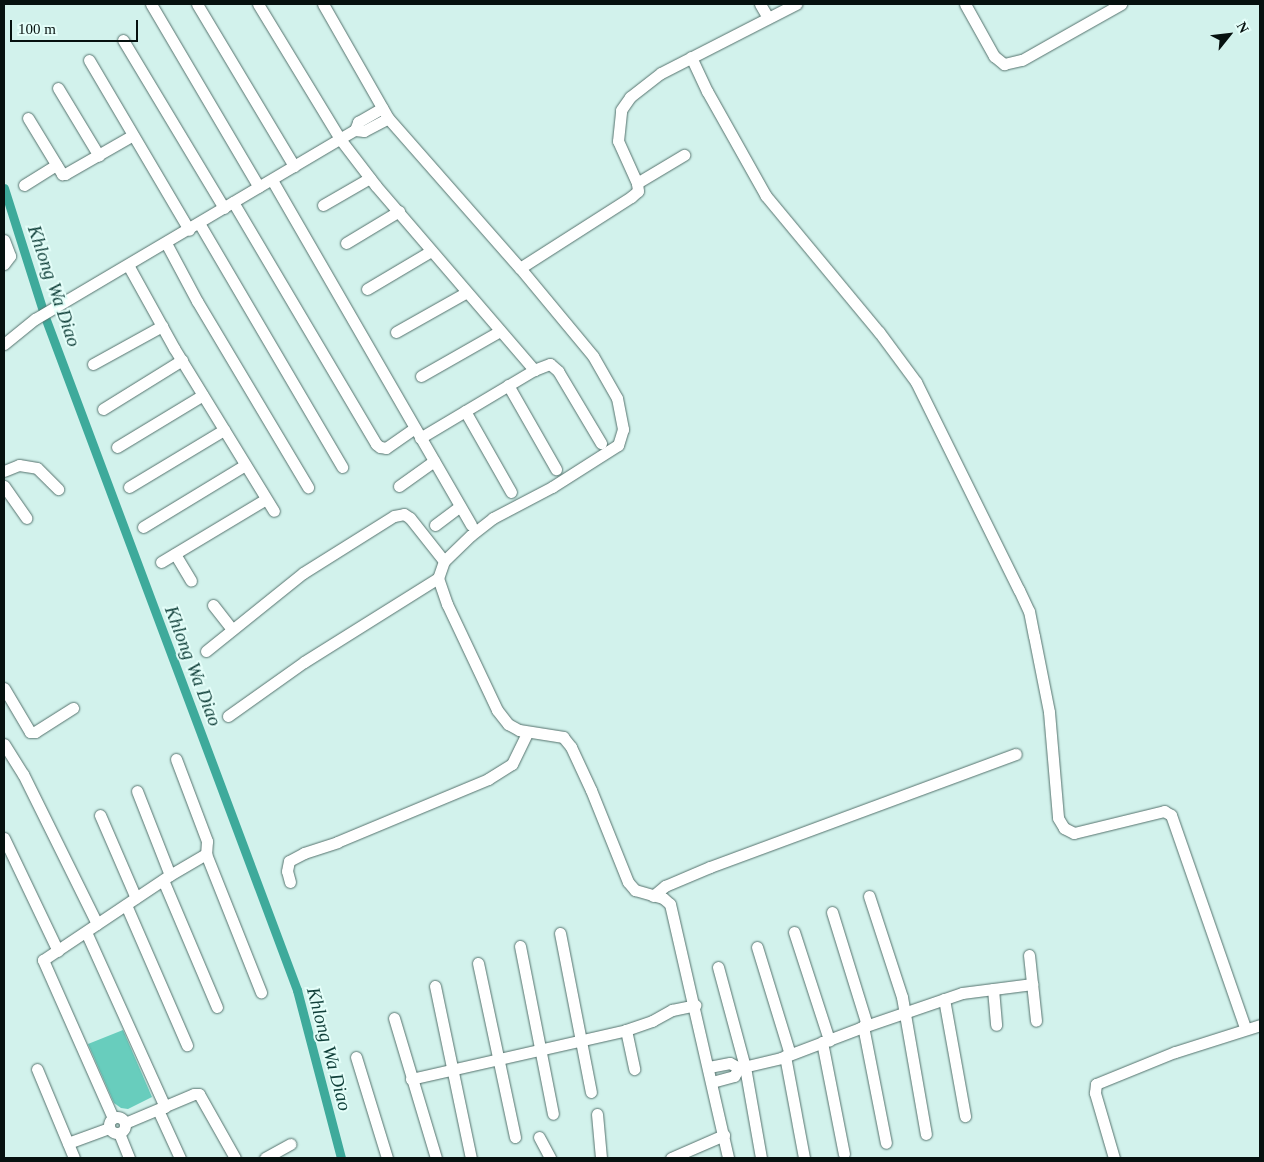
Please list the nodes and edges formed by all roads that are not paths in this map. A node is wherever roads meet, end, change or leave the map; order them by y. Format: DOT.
graph roads {
  1 [pos="151,4"];
  2 [pos="197,4"];
  3 [pos="258,4"];
  4 [pos="324,4"];
  5 [pos="760,4"];
  6 [pos="796,4"];
  7 [pos="965,4"];
  8 [pos="1121,4"];
  9 [pos="768,18"];
  10 [pos="123,40"];
  11 [pos="89,60"];
  12 [pos="686,60"];
  13 [pos="58,88"];
  14 [pos="382,108"];
  15 [pos="28,118"];
  16 [pos="388,118"];
  17 [pos="355,130"];
  18 [pos="133,135"];
  19 [pos="340,139"];
  20 [pos="684,155"];
  21 [pos="99,156"];
  22 [pos="56,164"];
  23 [pos="294,166"];
  24 [pos="370,178"];
  25 [pos="272,180"];
  26 [pos="637,183"];
  27 [pos="24,185"];
  28 [pos="259,187"];
  29 [pos="228,205"];
  30 [pos="323,205"];
  31 [pos="399,211"];
  32 [pos="199,223"];
  33 [pos="189,230"];
  34 [pos="4,240"];
  35 [pos="166,243"];
  36 [pos="346,243"];
  37 [pos="432,251"];
  38 [pos="4,264"];
  39 [pos="128,265"];
  40 [pos="520,268"];
  41 [pos="367,289"];
  42 [pos="467,292"];
  43 [pos="162,326"];
  44 [pos="500,330"];
  45 [pos="396,332"];
  46 [pos="4,344"];
  47 [pos="182,360"];
  48 [pos="93,364"];
  49 [pos="534,370"];
  50 [pos="421,376"];
  51 [pos="508,386"];
  52 [pos="203,395"];
  53 [pos="102,409"];
  54 [pos="465,411"];
  55 [pos="224,430"];
  56 [pos="418,433"];
  57 [pos="601,443"];
  58 [pos="117,447"];
  59 [pos="434,461"];
  60 [pos="246,465"];
  61 [pos="342,467"];
  62 [pos="556,469"];
  63 [pos="4,471"];
  64 [pos="4,486"];
  65 [pos="399,486"];
  66 [pos="129,487"];
  67 [pos="308,487"];
  68 [pos="58,489"];
  69 [pos="511,492"];
  70 [pos="266,499"];
  71 [pos="460,506"];
  72 [pos="274,511"];
  73 [pos="26,518"];
  74 [pos="435,525"];
  75 [pos="471,525"];
  76 [pos="143,527"];
  77 [pos="175,554"];
  78 [pos="444,561"];
  79 [pos="161,562"];
  80 [pos="438,578"];
  81 [pos="191,581"];
  82 [pos="213,605"];
  83 [pos="232,629"];
  84 [pos="206,651"];
  85 [pos="4,688"];
  86 [pos="8,707"];
  87 [pos="73,708"];
  88 [pos="228,716"];
  89 [pos="527,733"];
  90 [pos="4,744"];
  91 [pos="1016,754"];
  92 [pos="176,759"];
  93 [pos="137,791"];
  94 [pos="100,815"];
  95 [pos="4,838"];
  96 [pos="206,854"];
  97 [pos="167,877"];
  98 [pos="290,882"];
  99 [pos="652,896"];
  100 [pos="870,896"];
  101 [pos="136,898"];
  102 [pos="126,905"];
  103 [pos="832,912"];
  104 [pos="97,924"];
  105 [pos="86,932"];
  106 [pos="794,932"];
  107 [pos="560,933"];
  108 [pos="520,946"];
  109 [pos="757,947"];
  110 [pos="58,951"];
  111 [pos="1029,955"];
  112 [pos="478,963"];
  113 [pos="718,967"];
  114 [pos="1032,984"];
  115 [pos="435,986"];
  116 [pos="993,989"];
  117 [pos="261,992"];
  118 [pos="944,999"];
  119 [pos="695,1005"];
  120 [pos="217,1007"];
  121 [pos="904,1013"];
  122 [pos="394,1018"];
  123 [pos="1036,1021"];
  124 [pos="1260,1024"];
  125 [pos="996,1025"];
  126 [pos="865,1026"];
  127 [pos="1245,1028"];
  128 [pos="626,1030"];
  129 [pos="582,1040"];
  130 [pos="826,1041"];
  131 [pos="187,1045"];
  132 [pos="541,1049"];
  133 [pos="787,1055"];
  134 [pos="356,1057"];
  135 [pos="499,1058"];
  136 [pos="742,1067"];
  137 [pos="709,1068"];
  138 [pos="634,1069"];
  139 [pos="38,1070"];
  140 [pos="453,1070"];
  141 [pos="411,1079"];
  142 [pos="712,1082"];
  143 [pos="591,1092"];
  144 [pos="161,1108"];
  145 [pos="553,1114"];
  146 [pos="597,1114"];
  147 [pos="964,1116"];
  148 [pos="116,1126"];
  149 [pos="926,1134"];
  150 [pos="724,1136"];
  151 [pos="515,1137"];
  152 [pos="539,1137"];
  153 [pos="886,1142"];
  154 [pos="68,1143"];
  155 [pos="290,1144"];
  156 [pos="844,1154"];
  157 [pos="74,1158"];
  158 [pos="129,1158"];
  159 [pos="180,1158"];
  160 [pos="235,1158"];
  161 [pos="265,1158"];
  162 [pos="387,1158"];
  163 [pos="436,1158"];
  164 [pos="471,1158"];
  165 [pos="550,1158"];
  166 [pos="600,1158"];
  167 [pos="671,1158"];
  168 [pos="728,1158"];
  169 [pos="761,1158"];
  170 [pos="804,1158"];
  171 [pos="1114,1158"];
  1 -- 28 [label="street"];
  2 -- 23 [label="street"];
  3 -- 19 [label="street"];
  4 -- 14 [label="street"];
  5 -- 9 [label="street"];
  6 -- 9 [label="street"];
  7 -- 8 [label="street"];
  9 -- 12 [label="street"];
  10 -- 29 [label="street"];
  11 -- 18 [label="street"];
  12 -- 26 [label="street"];
  12 -- 127 [label="street"];
  13 -- 21 [label="street"];
  14 -- 16 [label="street"];
  14 -- 17 [label="street"];
  15 -- 22 [label="street"];
  16 -- 17 [label="street"];
  16 -- 40 [label="street"];
  17 -- 19 [label="street"];
  18 -- 21 [label="street"];
  18 -- 33 [label="street"];
  19 -- 23 [label="street"];
  19 -- 24 [label="street"];
  20 -- 26 [label="street"];
  21 -- 22 [label="street"];
  22 -- 27 [label="street"];
  23 -- 25 [label="street"];
  24 -- 30 [label="street"];
  24 -- 31 [label="street"];
  25 -- 28 [label="street"];
  25 -- 56 [label="street"];
  26 -- 40 [label="street"];
  28 -- 29 [label="street"];
  29 -- 32 [label="street"];
  29 -- 56 [label="street"];
  31 -- 36 [label="street"];
  31 -- 37 [label="street"];
  32 -- 33 [label="street"];
  32 -- 61 [label="street"];
  33 -- 35 [label="street"];
  34 -- 38 [label="street"];
  35 -- 39 [label="street"];
  35 -- 67 [label="street"];
  37 -- 41 [label="street"];
  37 -- 42 [label="street"];
  39 -- 43 [label="street"];
  39 -- 46 [label="street"];
  40 -- 78 [label="street"];
  42 -- 44 [label="street"];
  42 -- 45 [label="street"];
  43 -- 47 [label="street"];
  43 -- 48 [label="street"];
  44 -- 49 [label="street"];
  44 -- 50 [label="street"];
  47 -- 52 [label="street"];
  47 -- 53 [label="street"];
  49 -- 51 [label="street"];
  49 -- 57 [label="street"];
  51 -- 54 [label="street"];
  51 -- 62 [label="street"];
  52 -- 55 [label="street"];
  52 -- 58 [label="street"];
  54 -- 56 [label="street"];
  54 -- 69 [label="street"];
  55 -- 60 [label="street"];
  55 -- 66 [label="street"];
  56 -- 59 [label="street"];
  59 -- 65 [label="street"];
  59 -- 71 [label="street"];
  60 -- 70 [label="street"];
  60 -- 76 [label="street"];
  63 -- 68 [label="street"];
  64 -- 73 [label="street"];
  70 -- 72 [label="street"];
  70 -- 77 [label="street"];
  71 -- 74 [label="street"];
  71 -- 75 [label="street"];
  77 -- 79 [label="street"];
  77 -- 81 [label="street"];
  78 -- 80 [label="street"];
  78 -- 83 [label="street"];
  80 -- 88 [label="street"];
  80 -- 89 [label="street"];
  82 -- 83 [label="street"];
  83 -- 84 [label="street"];
  85 -- 86 [label="street"];
  86 -- 87 [label="street"];
  89 -- 98 [label="street"];
  89 -- 99 [label="street"];
  90 -- 104 [label="street"];
  91 -- 99 [label="street"];
  92 -- 96 [label="street"];
  93 -- 97 [label="street"];
  94 -- 101 [label="street"];
  95 -- 110 [label="street"];
  96 -- 97 [label="street"];
  96 -- 117 [label="street"];
  97 -- 101 [label="street"];
  97 -- 120 [label="street"];
  99 -- 119 [label="street"];
  100 -- 121 [label="street"];
  101 -- 102 [label="street"];
  102 -- 104 [label="street"];
  102 -- 131 [label="street"];
  103 -- 126 [label="street"];
  104 -- 105 [label="street"];
  105 -- 110 [label="street"];
  105 -- 144 [label="street"];
  106 -- 130 [label="street"];
  107 -- 129 [label="street"];
  108 -- 132 [label="street"];
  109 -- 133 [label="street"];
  110 -- 148 [label="street"];
  111 -- 114 [label="street"];
  112 -- 135 [label="street"];
  113 -- 136 [label="street"];
  114 -- 116 [label="street"];
  114 -- 123 [label="street"];
  115 -- 140 [label="street"];
  116 -- 118 [label="street"];
  116 -- 125 [label="street"];
  118 -- 121 [label="street"];
  118 -- 147 [label="street"];
  119 -- 128 [label="street"];
  119 -- 137 [label="street"];
  121 -- 126 [label="street"];
  121 -- 149 [label="street"];
  122 -- 141 [label="street"];
  124 -- 127 [label="street"];
  126 -- 130 [label="street"];
  126 -- 153 [label="street"];
  127 -- 171 [label="street"];
  128 -- 129 [label="street"];
  128 -- 138 [label="street"];
  129 -- 132 [label="street"];
  129 -- 143 [label="street"];
  130 -- 133 [label="street"];
  130 -- 156 [label="street"];
  132 -- 135 [label="street"];
  132 -- 145 [label="street"];
  133 -- 136 [label="street"];
  133 -- 170 [label="street"];
  134 -- 162 [label="street"];
  135 -- 140 [label="street"];
  135 -- 151 [label="street"];
  136 -- 137 [label="street"];
  136 -- 142 [label="street"];
  136 -- 169 [label="street"];
  137 -- 142 [label="street"];
  139 -- 154 [label="street"];
  140 -- 141 [label="street"];
  140 -- 164 [label="street"];
  141 -- 163 [label="street"];
  142 -- 150 [label="street"];
  144 -- 148 [label="street"];
  144 -- 159 [label="street"];
  144 -- 160 [label="street"];
  146 -- 166 [label="street"];
  148 -- 154 [label="street"];
  148 -- 158 [label="street"];
  150 -- 167 [label="street"];
  150 -- 168 [label="street"];
  152 -- 165 [label="street"];
  154 -- 157 [label="street"];
  155 -- 161 [label="street"];
}
